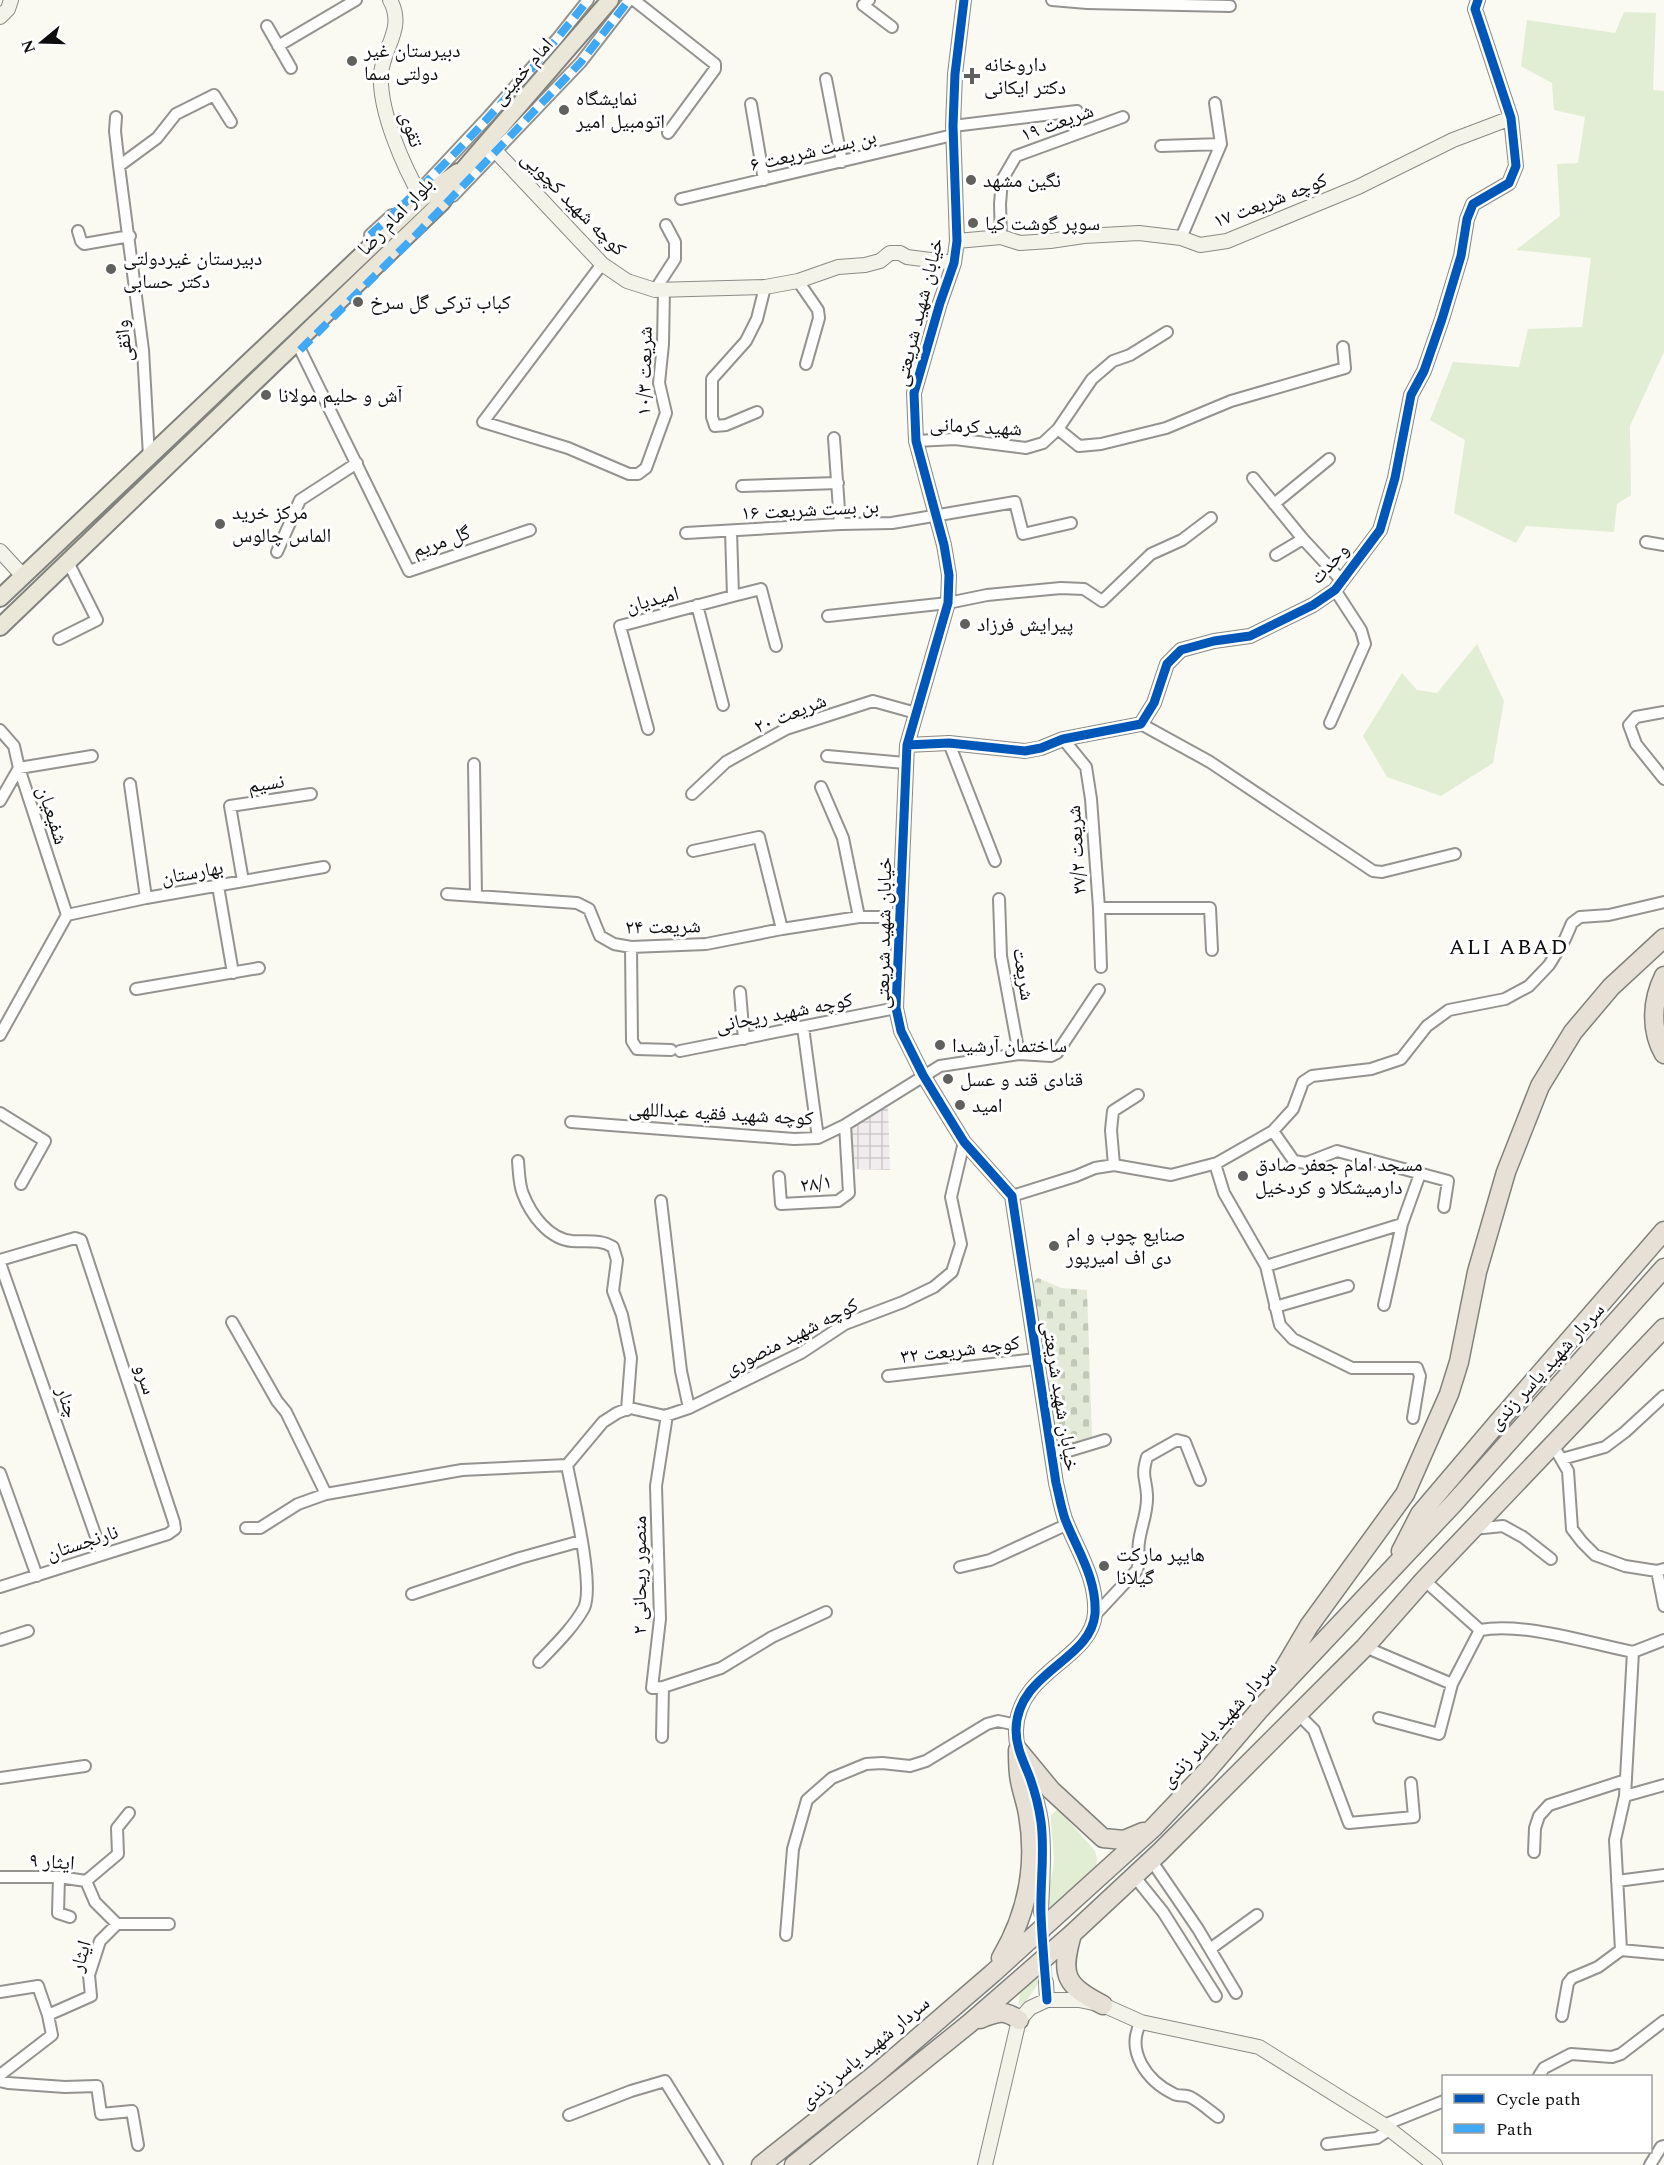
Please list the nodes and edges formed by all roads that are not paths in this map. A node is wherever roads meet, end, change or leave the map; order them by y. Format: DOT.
graph roads {
  1 [pos="11,0"];
  2 [pos="356,0"];
  3 [pos="390,0"];
  4 [pos="588,0"];
  5 [pos="610,0"];
  6 [pos="629,0"];
  7 [pos="634,0"];
  8 [pos="869,0"];
  9 [pos="964,0"];
  10 [pos="1052,0"];
  11 [pos="1478,0"];
  12 [pos="1230,6"];
  13 [pos="0,17"];
  14 [pos="267,26"];
  15 [pos="892,27"];
  16 [pos="278,46"];
  17 [pos="291,68"];
  18 [pos="826,79"];
  19 [pos="1215,103"];
  20 [pos="751,104"];
  21 [pos="1077,111"];
  22 [pos="116,117"];
  23 [pos="1123,117"];
  24 [pos="1511,118"];
  25 [pos="231,122"];
  26 [pos="953,131"];
  27 [pos="668,133"];
  28 [pos="1221,144"];
  29 [pos="491,146"];
  30 [pos="1161,146"];
  31 [pos="842,162"];
  32 [pos="119,166"];
  33 [pos="464,169"];
  34 [pos="764,180"];
  35 [pos="420,195"];
  36 [pos="681,199"];
  37 [pos="666,225"];
  38 [pos="78,231"];
  39 [pos="130,236"];
  40 [pos="370,236"];
  41 [pos="1001,237"];
  42 [pos="1181,238"];
  43 [pos="957,241"];
  44 [pos="954,263"];
  45 [pos="602,264"];
  46 [pos="798,281"];
  47 [pos="765,287"];
  48 [pos="659,290"];
  49 [pos="1167,332"];
  50 [pos="298,347"];
  51 [pos="1343,347"];
  52 [pos="806,364"];
  53 [pos="757,412"];
  54 [pos="1058,429"];
  55 [pos="834,438"];
  56 [pos="916,441"];
  57 [pos="149,456"];
  58 [pos="1329,459"];
  59 [pos="357,463"];
  60 [pos="1253,478"];
  61 [pos="838,483"];
  62 [pos="742,486"];
  63 [pos="1274,504"];
  64 [pos="936,515"];
  65 [pos="1211,518"];
  66 [pos="1071,523"];
  67 [pos="840,524"];
  68 [pos="530,530"];
  69 [pos="731,531"];
  70 [pos="686,534"];
  71 [pos="1303,539"];
  72 [pos="1646,542"];
  73 [pos="1664,545"];
  74 [pos="0,551"];
  75 [pos="276,552"];
  76 [pos="1276,555"];
  77 [pos="68,562"];
  78 [pos="23,576"];
  79 [pos="1338,586"];
  80 [pos="733,596"];
  81 [pos="0,598"];
  82 [pos="948,603"];
  83 [pos="697,605"];
  84 [pos="828,616"];
  85 [pos="0,627"];
  86 [pos="58,639"];
  87 [pos="776,646"];
  88 [pos="723,705"];
  89 [pos="1664,712"];
  90 [pos="916,713"];
  91 [pos="1330,723"];
  92 [pos="1141,724"];
  93 [pos="648,729"];
  94 [pos="0,730"];
  95 [pos="1063,739"];
  96 [pos="949,743"];
  97 [pos="907,745"];
  98 [pos="92,756"];
  99 [pos="827,756"];
  100 [pos="905,764"];
  101 [pos="474,765"];
  102 [pos="19,768"];
  103 [pos="1664,779"];
  104 [pos="130,784"];
  105 [pos="821,787"];
  106 [pos="311,794"];
  107 [pos="692,794"];
  108 [pos="0,801"];
  109 [pos="693,851"];
  110 [pos="1455,854"];
  111 [pos="995,861"];
  112 [pos="324,867"];
  113 [pos="243,881"];
  114 [pos="218,886"];
  115 [pos="447,894"];
  116 [pos="476,896"];
  117 [pos="146,898"];
  118 [pos="999,899"];
  119 [pos="1664,902"];
  120 [pos="1099,908"];
  121 [pos="67,915"];
  122 [pos="859,917"];
  123 [pos="899,917"];
  124 [pos="782,929"];
  125 [pos="1664,938"];
  126 [pos="631,947"];
  127 [pos="1212,950"];
  128 [pos="259,968"];
  129 [pos="1101,968"];
  130 [pos="233,973"];
  131 [pos="1664,976"];
  132 [pos="136,989"];
  133 [pos="1099,990"];
  134 [pos="740,992"];
  135 [pos="896,1008"];
  136 [pos="804,1027"];
  137 [pos="0,1035"];
  138 [pos="744,1039"];
  139 [pos="1019,1054"];
  140 [pos="1664,1054"];
  141 [pos="923,1075"];
  142 [pos="1138,1095"];
  143 [pos="0,1113"];
  144 [pos="571,1122"];
  145 [pos="845,1125"];
  146 [pos="1273,1131"];
  147 [pos="818,1138"];
  148 [pos="964,1142"];
  149 [pos="518,1161"];
  150 [pos="1215,1164"];
  151 [pos="1114,1165"];
  152 [pos="1420,1174"];
  153 [pos="778,1176"];
  154 [pos="21,1184"];
  155 [pos="1012,1196"];
  156 [pos="660,1201"];
  157 [pos="1444,1207"];
  158 [pos="1402,1224"];
  159 [pos="1664,1231"];
  160 [pos="0,1261"];
  161 [pos="1266,1266"];
  162 [pos="1664,1268"];
  163 [pos="1348,1286"];
  164 [pos="1384,1305"];
  165 [pos="1275,1307"];
  166 [pos="232,1322"];
  167 [pos="1664,1328"];
  168 [pos="1036,1359"];
  169 [pos="888,1376"];
  170 [pos="1664,1396"];
  171 [pos="689,1408"];
  172 [pos="627,1410"];
  173 [pos="667,1415"];
  174 [pos="1413,1418"];
  175 [pos="1105,1440"];
  176 [pos="1557,1452"];
  177 [pos="1052,1456"];
  178 [pos="567,1465"];
  179 [pos="0,1473"];
  180 [pos="1200,1480"];
  181 [pos="327,1494"];
  182 [pos="1068,1524"];
  183 [pos="246,1528"];
  184 [pos="175,1529"];
  185 [pos="1473,1529"];
  186 [pos="581,1541"];
  187 [pos="102,1554"];
  188 [pos="1551,1559"];
  189 [pos="960,1567"];
  190 [pos="1661,1570"];
  191 [pos="1388,1575"];
  192 [pos="37,1576"];
  193 [pos="1424,1580"];
  194 [pos="0,1587"];
  195 [pos="412,1594"];
  196 [pos="1664,1606"];
  197 [pos="826,1612"];
  198 [pos="1095,1615"];
  199 [pos="1480,1630"];
  200 [pos="28,1631"];
  201 [pos="0,1640"];
  202 [pos="1664,1641"];
  203 [pos="1365,1647"];
  204 [pos="1633,1652"];
  205 [pos="539,1662"];
  206 [pos="1452,1684"];
  207 [pos="663,1687"];
  208 [pos="1261,1708"];
  209 [pos="1298,1714"];
  210 [pos="1379,1718"];
  211 [pos="1017,1725"];
  212 [pos="662,1737"];
  213 [pos="1018,1750"];
  214 [pos="85,1766"];
  215 [pos="0,1778"];
  216 [pos="1626,1780"];
  217 [pos="1411,1783"];
  218 [pos="1664,1785"];
  219 [pos="1625,1796"];
  220 [pos="129,1813"];
  221 [pos="1153,1828"];
  222 [pos="1534,1852"];
  223 [pos="1151,1860"];
  224 [pos="1664,1875"];
  225 [pos="59,1876"];
  226 [pos="1134,1876"];
  227 [pos="0,1877"];
  228 [pos="87,1881"];
  229 [pos="1617,1881"];
  230 [pos="1041,1912"];
  231 [pos="1257,1915"];
  232 [pos="70,1917"];
  233 [pos="117,1924"];
  234 [pos="169,1924"];
  235 [pos="1072,1934"];
  236 [pos="786,1935"];
  237 [pos="1210,1949"];
  238 [pos="1621,1950"];
  239 [pos="1664,1954"];
  240 [pos="993,1973"];
  241 [pos="1046,1982"];
  242 [pos="0,1992"];
  243 [pos="1236,1993"];
  244 [pos="1216,1996"];
  245 [pos="1047,2000"];
  246 [pos="1104,2005"];
  247 [pos="48,2015"];
  248 [pos="1562,2016"];
  249 [pos="1019,2020"];
  250 [pos="1664,2021"];
  251 [pos="1141,2022"];
  252 [pos="970,2023"];
  253 [pos="0,2075"];
  254 [pos="1540,2075"];
  255 [pos="0,2081"];
  256 [pos="1442,2101"];
  257 [pos="569,2115"];
  258 [pos="1218,2117"];
  259 [pos="1386,2128"];
  260 [pos="1327,2144"];
  261 [pos="138,2145"];
  262 [pos="1664,2146"];
  263 [pos="717,2165"];
  264 [pos="761,2165"];
  265 [pos="794,2165"];
  266 [pos="985,2165"];
  267 [pos="1435,2165"];
  268 [pos="1650,2165"];
  1 -- 13 [label="street"];
  2 -- 16 [label="street"];
  3 -- 35 [label="street, تقوی"];
  4 -- 35 [label="street"];
  5 -- 29 [label="main road, امام خمینی"];
  6 -- 29 [label="street"];
  7 -- 27 [label="street"];
  8 -- 15 [label="street"];
  9 -- 26 [label="street, خیابان شهید شریعتی"];
  10 -- 12 [label="street"];
  11 -- 24 [label="street, وحدت"];
  14 -- 16 [label="street"];
  16 -- 17 [label="street"];
  18 -- 31 [label="street"];
  19 -- 28 [label="street"];
  20 -- 34 [label="street"];
  21 -- 26 [label="street, بن بست شریعت ۶"];
  22 -- 32 [label="street, واثقی"];
  23 -- 41 [label="street, شریعت ۱۹"];
  24 -- 42 [label="street, کوچه شریعت ۱۷"];
  24 -- 79 [label="street, وحدت"];
  25 -- 32 [label="street"];
  26 -- 31 [label="street, بن بست شریعت ۶"];
  26 -- 43 [label="street, خیابان شهید شریعتی"];
  28 -- 30 [label="street"];
  28 -- 42 [label="street"];
  29 -- 33 [label="main road, امام خمینی"];
  29 -- 45 [label="street, کوچه شهید کچویی"];
  29 -- 50 [label="street"];
  31 -- 34 [label="street, بن بست شریعت ۶"];
  32 -- 39 [label="street, واثقی"];
  33 -- 35 [label="main road, بلوار امام رضا"];
  33 -- 50 [label="main road, بلوار امام رضا"];
  34 -- 36 [label="street, بن بست شریعت ۶"];
  35 -- 40 [label="street"];
  35 -- 57 [label="main road, بلوار امام رضا"];
  37 -- 48 [label="street"];
  38 -- 39 [label="street"];
  39 -- 57 [label="street, واثقی"];
  41 -- 42 [label="street, کوچه شریعت ۱۷"];
  41 -- 43 [label="street, کوچه شریعت ۱۷"];
  43 -- 44 [label="street, خیابان شهید شریعتی"];
  44 -- 46 [label="street, کوچه شهید کچویی"];
  44 -- 56 [label="street, خیابان شهید شریعتی"];
  45 -- 48 [label="street, کوچه شهید کچویی"];
  45 -- 48 [label="street, شریعت ۱۰/۳"];
  46 -- 47 [label="street, کوچه شهید کچویی"];
  46 -- 52 [label="street"];
  47 -- 48 [label="street, کوچه شهید کچویی"];
  47 -- 53 [label="street"];
  49 -- 54 [label="street, شهید کرمانی"];
  50 -- 59 [label="street"];
  50 -- 77 [label="main road, بلوار امام رضا"];
  51 -- 54 [label="street"];
  54 -- 56 [label="street, شهید کرمانی"];
  55 -- 61 [label="street"];
  56 -- 64 [label="street, خیابان شهید شریعتی"];
  57 -- 78 [label="main road, بلوار امام رضا"];
  58 -- 63 [label="street"];
  59 -- 68 [label="street, گل مریم"];
  59 -- 75 [label="street"];
  60 -- 63 [label="street"];
  61 -- 62 [label="street"];
  61 -- 67 [label="street"];
  63 -- 71 [label="street"];
  64 -- 66 [label="street, بن بست شریعت ۱۶"];
  64 -- 67 [label="street, بن بست شریعت ۱۶"];
  64 -- 82 [label="street, خیابان شهید شریعتی"];
  65 -- 82 [label="street"];
  67 -- 69 [label="street, بن بست شریعت ۱۶"];
  69 -- 70 [label="street, بن بست شریعت ۱۶"];
  69 -- 80 [label="street"];
  71 -- 76 [label="street"];
  71 -- 79 [label="street"];
  72 -- 73 [label="street"];
  74 -- 78 [label="street"];
  77 -- 85 [label="main road, بلوار امام رضا"];
  77 -- 86 [label="street"];
  78 -- 81 [label="main road, بلوار امام رضا"];
  79 -- 91 [label="street"];
  79 -- 92 [label="street, وحدت"];
  80 -- 83 [label="street, امیدیان"];
  80 -- 87 [label="street, امیدیان"];
  82 -- 84 [label="street"];
  82 -- 90 [label="street, خیابان شهید شریعتی"];
  83 -- 88 [label="street"];
  83 -- 93 [label="street, امیدیان"];
  89 -- 103 [label="street"];
  90 -- 97 [label="street, خیابان شهید شریعتی"];
  90 -- 107 [label="street, شریعت ۲۰"];
  92 -- 95 [label="street"];
  92 -- 110 [label="street"];
  94 -- 102 [label="street, شفیعیان"];
  95 -- 96 [label="street"];
  95 -- 120 [label="street, شریعت ۲۷/۲"];
  96 -- 97 [label="street"];
  96 -- 111 [label="street"];
  97 -- 100 [label="street, خیابان شهید شریعتی"];
  98 -- 102 [label="street"];
  99 -- 100 [label="street"];
  100 -- 123 [label="street, خیابان شهید شریعتی"];
  101 -- 116 [label="street"];
  102 -- 108 [label="street"];
  102 -- 121 [label="street, شفیعیان"];
  104 -- 117 [label="street"];
  105 -- 122 [label="street"];
  106 -- 113 [label="street, نسیم"];
  109 -- 124 [label="street"];
  112 -- 113 [label="street, بهارستان"];
  113 -- 114 [label="street, بهارستان"];
  114 -- 117 [label="street, بهارستان"];
  114 -- 130 [label="street"];
  115 -- 116 [label="street, شریعت ۲۴"];
  116 -- 126 [label="street, شریعت ۲۴"];
  117 -- 121 [label="street, بهارستان"];
  118 -- 139 [label="street, شریعت"];
  119 -- 146 [label="street"];
  120 -- 127 [label="street"];
  120 -- 129 [label="street, شریعت ۲۷/۲"];
  121 -- 137 [label="street"];
  122 -- 123 [label="street, شریعت ۲۴"];
  122 -- 124 [label="street, شریعت ۲۴"];
  123 -- 135 [label="street, خیابان شهید شریعتی"];
  124 -- 126 [label="street, شریعت ۲۴"];
  125 -- 208 [label="highway"];
  126 -- 138 [label="street, کوچه شهید ریحانی"];
  128 -- 130 [label="street"];
  130 -- 132 [label="street"];
  131 -- 140 [label="highway"];
  133 -- 139 [label="street, کوچه شهید فقیه عبداللهی"];
  134 -- 138 [label="street"];
  135 -- 136 [label="street, کوچه شهید ریحانی"];
  135 -- 141 [label="street, خیابان شهید شریعتی"];
  136 -- 138 [label="street, کوچه شهید ریحانی"];
  136 -- 147 [label="street"];
  139 -- 141 [label="street, کوچه شهید فقیه عبداللهی"];
  141 -- 145 [label="street, کوچه شهید فقیه عبداللهی"];
  141 -- 148 [label="street, خیابان شهید شریعتی"];
  142 -- 151 [label="street"];
  143 -- 154 [label="street"];
  144 -- 147 [label="street, کوچه شهید فقیه عبداللهی"];
  145 -- 147 [label="street, کوچه شهید فقیه عبداللهی"];
  145 -- 153 [label="street, ۲۸/۱"];
  146 -- 150 [label="street"];
  146 -- 152 [label="street"];
  148 -- 155 [label="street, خیابان شهید شریعتی"];
  148 -- 171 [label="street, کوچه شهید منصوری"];
  149 -- 172 [label="street"];
  150 -- 151 [label="street"];
  150 -- 161 [label="street"];
  151 -- 155 [label="street"];
  152 -- 157 [label="street"];
  152 -- 158 [label="street"];
  155 -- 168 [label="street, خیابان شهید شریعتی"];
  156 -- 171 [label="street"];
  158 -- 161 [label="street"];
  158 -- 164 [label="street"];
  159 -- 191 [label="highway"];
  160 -- 184 [label="street, سرو"];
  160 -- 187 [label="street, چنار"];
  161 -- 165 [label="street"];
  162 -- 191 [label="highway, سردار شهید یاسر زندی"];
  163 -- 165 [label="street"];
  165 -- 174 [label="street"];
  166 -- 181 [label="street"];
  167 -- 176 [label="highway"];
  168 -- 169 [label="street, کوچه شریعت ۳۲"];
  168 -- 177 [label="street, خیابان شهید شریعتی"];
  170 -- 176 [label="street"];
  171 -- 173 [label="street, کوچه شهید منصوری"];
  172 -- 173 [label="street, کوچه شهید منصوری"];
  172 -- 178 [label="street"];
  173 -- 207 [label="street, منصور ریحانی ۲"];
  175 -- 177 [label="street"];
  176 -- 185 [label="highway"];
  176 -- 190 [label="street"];
  177 -- 182 [label="street, خیابان شهید شریعتی"];
  178 -- 181 [label="street"];
  178 -- 186 [label="street"];
  179 -- 192 [label="street"];
  180 -- 198 [label="street"];
  181 -- 183 [label="street"];
  182 -- 189 [label="street"];
  182 -- 198 [label="street, خیابان شهید شریعتی"];
  184 -- 187 [label="street, نارنجستان"];
  185 -- 188 [label="street"];
  185 -- 193 [label="highway"];
  186 -- 195 [label="street"];
  186 -- 205 [label="street"];
  187 -- 192 [label="street, نارنجستان"];
  190 -- 196 [label="street"];
  191 -- 208 [label="highway, سردار شهید یاسر زندی"];
  192 -- 194 [label="street, نارنجستان"];
  193 -- 199 [label="street"];
  193 -- 203 [label="highway"];
  197 -- 207 [label="street"];
  198 -- 211 [label="street"];
  199 -- 204 [label="street"];
  199 -- 206 [label="street"];
  200 -- 201 [label="street"];
  202 -- 204 [label="street"];
  203 -- 206 [label="street"];
  203 -- 209 [label="highway"];
  204 -- 216 [label="street"];
  206 -- 210 [label="street"];
  207 -- 212 [label="street"];
  208 -- 221 [label="highway, سردار شهید یاسر زندی"];
  209 -- 217 [label="street"];
  209 -- 223 [label="highway"];
  211 -- 213 [label="street"];
  211 -- 236 [label="street"];
  213 -- 221 [label="highway"];
  213 -- 230 [label="street"];
  213 -- 240 [label="highway"];
  214 -- 215 [label="street"];
  216 -- 219 [label="street"];
  216 -- 222 [label="street"];
  218 -- 219 [label="street"];
  219 -- 229 [label="street"];
  220 -- 228 [label="street, ایثار ۹"];
  221 -- 240 [label="highway, سردار شهید یاسر زندی"];
  223 -- 226 [label="highway"];
  223 -- 237 [label="street"];
  224 -- 229 [label="street"];
  225 -- 227 [label="street, ایثار ۹"];
  225 -- 228 [label="street, ایثار ۹"];
  225 -- 232 [label="street"];
  226 -- 235 [label="highway"];
  226 -- 244 [label="street"];
  228 -- 233 [label="street"];
  229 -- 238 [label="street"];
  231 -- 237 [label="street"];
  233 -- 234 [label="street"];
  233 -- 247 [label="street, ایثار"];
  235 -- 246 [label="highway"];
  235 -- 252 [label="highway"];
  237 -- 243 [label="street"];
  238 -- 239 [label="street"];
  238 -- 248 [label="street"];
  240 -- 264 [label="highway, سردار شهید یاسر زندی"];
  241 -- 245 [label="street"];
  242 -- 247 [label="street"];
  245 -- 246 [label="street"];
  245 -- 249 [label="street"];
  246 -- 251 [label="street"];
  247 -- 253 [label="street"];
  249 -- 252 [label="highway"];
  249 -- 266 [label="street"];
  250 -- 254 [label="street"];
  251 -- 258 [label="street"];
  251 -- 259 [label="street"];
  252 -- 265 [label="highway"];
  255 -- 261 [label="street"];
  256 -- 259 [label="street"];
  257 -- 263 [label="street"];
  259 -- 260 [label="street"];
  259 -- 267 [label="street"];
  262 -- 268 [label="street"];
}
